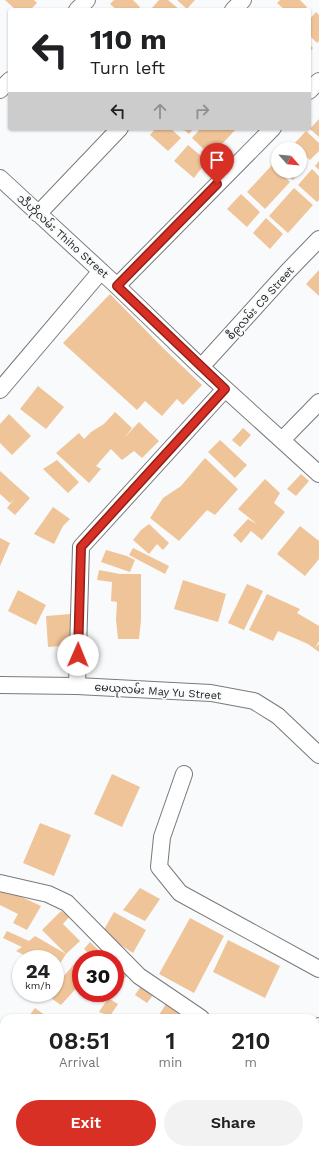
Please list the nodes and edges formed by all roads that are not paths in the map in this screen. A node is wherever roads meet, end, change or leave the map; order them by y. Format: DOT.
graph roads {
  1 [pos="87,0"];
  2 [pos="242,0"];
  3 [pos="79,8"];
  4 [pos="235,8"];
  5 [pos="319,81"];
  6 [pos="8,82"];
  7 [pos="0,90"];
  8 [pos="311,90"];
  9 [pos="118,130"];
  10 [pos="271,130"];
  11 [pos="0,178"];
  12 [pos="38,214"];
  13 [pos="319,239"];
  14 [pos="101,271"];
  15 [pos="117,286"];
  16 [pos="201,367"];
  17 [pos="225,389"];
  18 [pos="0,390"];
  19 [pos="319,402"];
  20 [pos="282,440"];
  21 [pos="319,474"];
  22 [pos="0,685"];
  23 [pos="77,686"];
  24 [pos="319,754"];
  25 [pos="184,774"];
  26 [pos="0,883"];
  27 [pos="319,969"];
  28 [pos="195,1014"];
  1 -- 3 [label="street"];
  2 -- 4 [label="street"];
  5 -- 8 [label="street"];
  6 -- 7 [label="street"];
  9 -- 12 [label="street"];
  10 -- 15 [label="street"];
  11 -- 12 [label="street, သီဟိုလမ်း Thiho Street"];
  12 -- 14 [label="street, သီဟိုလမ်း Thiho Street"];
  13 -- 16 [label="street, စီ၉လမ်း C9 Street"];
  14 -- 15 [label="street, သီဟိုလမ်း Thiho Street"];
  14 -- 18 [label="street"];
  15 -- 16 [label="street, သီဟိုလမ်း Thiho Street"];
  16 -- 17 [label="street, သီဟိုလမ်း Thiho Street"];
  17 -- 20 [label="street, သီဟိုလမ်း Thiho Street"];
  17 -- 23 [label="street"];
  19 -- 20 [label="street"];
  20 -- 21 [label="street, သီဟိုလမ်း Thiho Street"];
  22 -- 23 [label="street, မေယုလမ်း May Yu Street"];
  23 -- 24 [label="street, မေယုလမ်း May Yu Street"];
  25 -- 27 [label="street"];
  26 -- 28 [label="street"];
}
